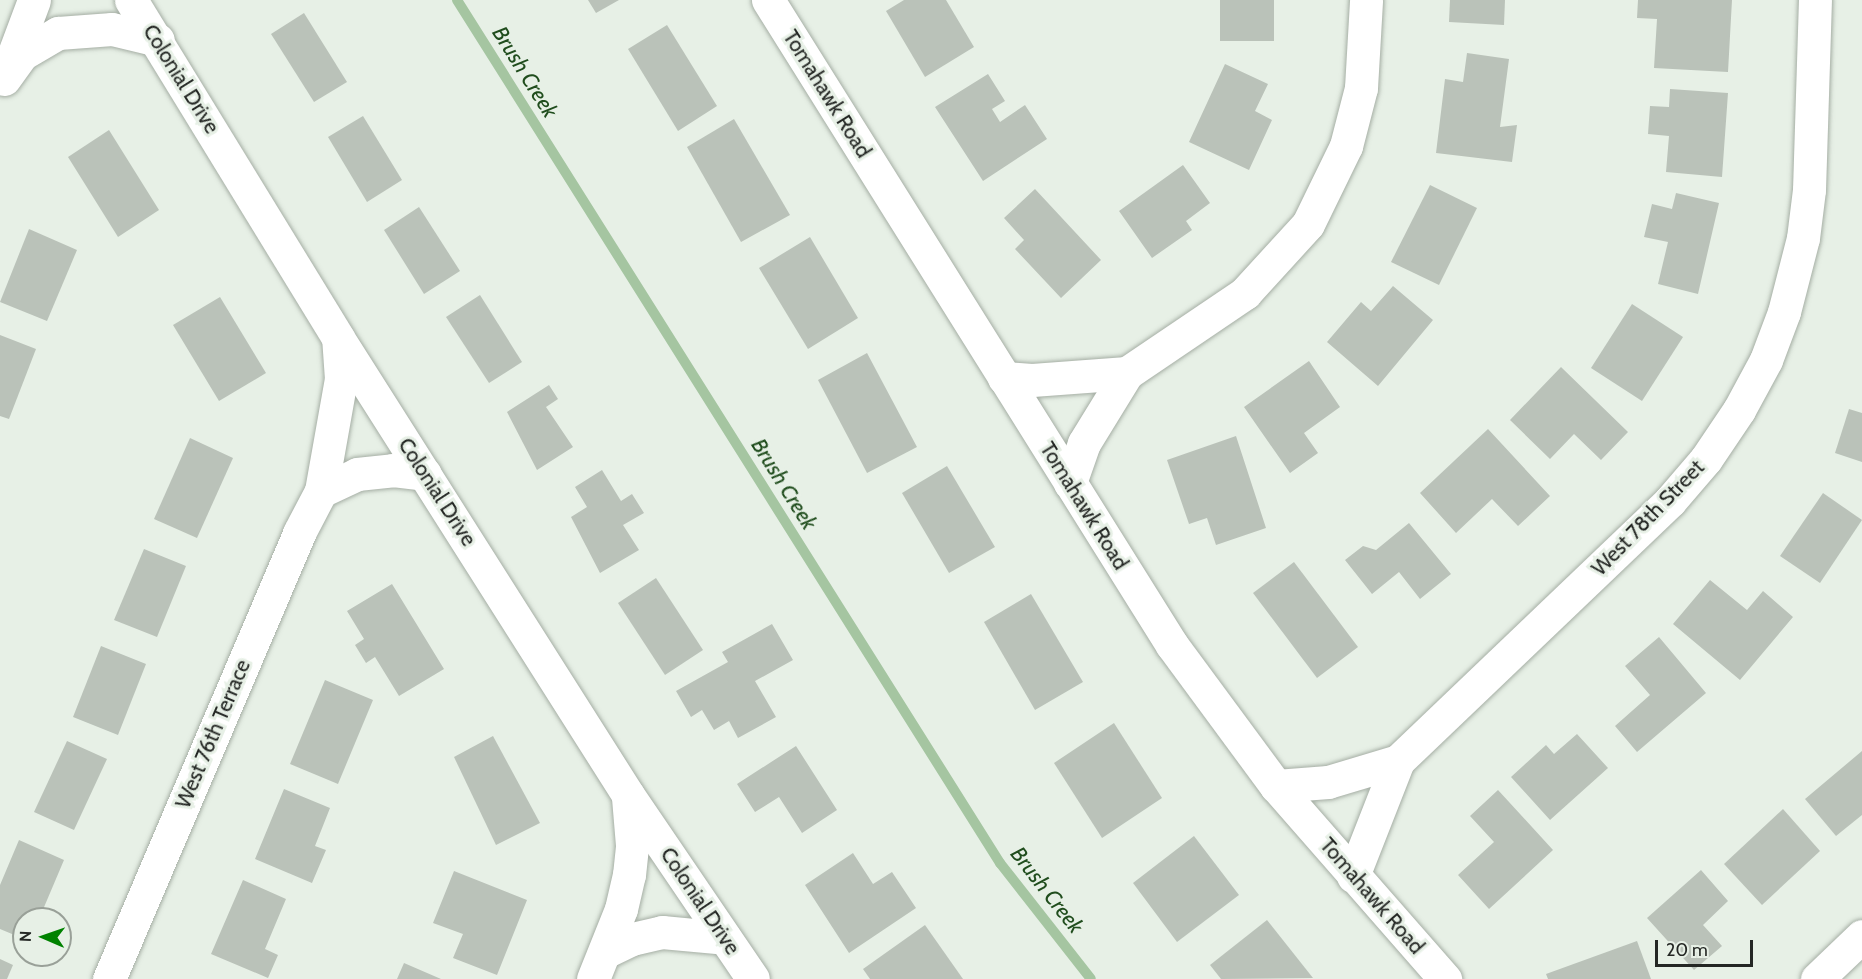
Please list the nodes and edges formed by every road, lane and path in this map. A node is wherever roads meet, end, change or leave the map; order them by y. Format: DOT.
graph roads {
  1 [pos="34,0"];
  2 [pos="131,0"];
  3 [pos="768,0"];
  4 [pos="1366,0"];
  5 [pos="1815,0"];
  6 [pos="158,40"];
  7 [pos="2,84"];
  8 [pos="338,338"];
  9 [pos="1127,373"];
  10 [pos="1004,378"];
  11 [pos="425,474"];
  12 [pos="1070,483"];
  13 [pos="321,491"];
  14 [pos="1398,761"];
  15 [pos="1276,786"];
  16 [pos="628,795"];
  17 [pos="1353,876"];
  18 [pos="1862,936"];
  19 [pos="725,938"];
  20 [pos="599,966"];
  21 [pos="109,979"];
  22 [pos="753,979"];
  23 [pos="1445,979"];
  24 [pos="1817,979"];
  1 -- 7 [label="street"];
  2 -- 6 [label="street, Colonial Drive"];
  3 -- 10 [label="street, Tomahawk Road"];
  4 -- 9 [label="street"];
  5 -- 14 [label="street, West 78th Street"];
  6 -- 7 [label="street"];
  6 -- 8 [label="street, Colonial Drive"];
  8 -- 11 [label="street, Colonial Drive"];
  8 -- 13 [label="street, West 76th Terrace"];
  9 -- 10 [label="street"];
  9 -- 12 [label="street"];
  10 -- 12 [label="street, Tomahawk Road"];
  11 -- 13 [label="street"];
  11 -- 16 [label="street, Colonial Drive"];
  12 -- 15 [label="street, Tomahawk Road"];
  13 -- 21 [label="street, West 76th Terrace"];
  14 -- 15 [label="street, West 78th Street"];
  14 -- 17 [label="street, West 78th Street"];
  15 -- 17 [label="street, Tomahawk Road"];
  16 -- 19 [label="street, Colonial Drive"];
  16 -- 20 [label="street"];
  17 -- 23 [label="street, Tomahawk Road"];
  18 -- 24 [label="street"];
  19 -- 20 [label="street"];
  19 -- 22 [label="street, Colonial Drive"];
}
